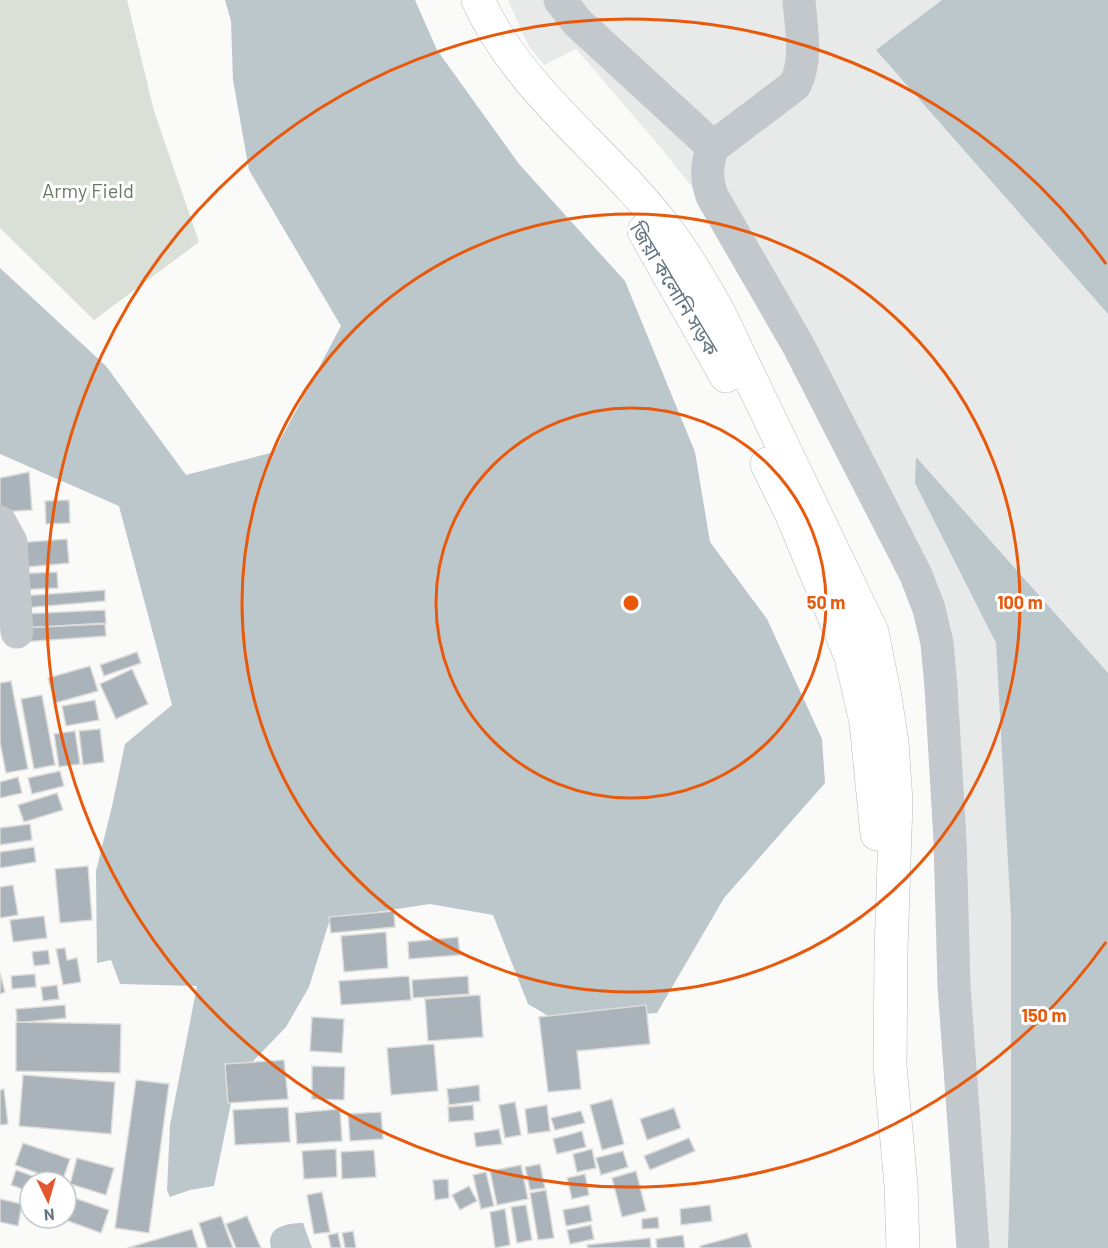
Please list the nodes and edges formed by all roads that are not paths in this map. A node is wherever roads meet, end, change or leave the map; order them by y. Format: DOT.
graph roads {
  1 [pos="456,0"];
  2 [pos="478,0"];
  3 [pos="560,0"];
  4 [pos="800,0"];
  5 [pos="713,147"];
  6 [pos="0,522"];
  7 [pos="17,632"];
  8 [pos="891,951"];
  9 [pos="903,1248"];
  10 [pos="973,1248"];
  1 -- 8 [label="main road, জিয়া কলোনি সড়ক"];
  2 -- 8 [label="main road"];
  3 -- 5 [label="street"];
  4 -- 5 [label="street"];
  5 -- 10 [label="street"];
  6 -- 7 [label="street"];
  8 -- 9 [label="main road"];
}
